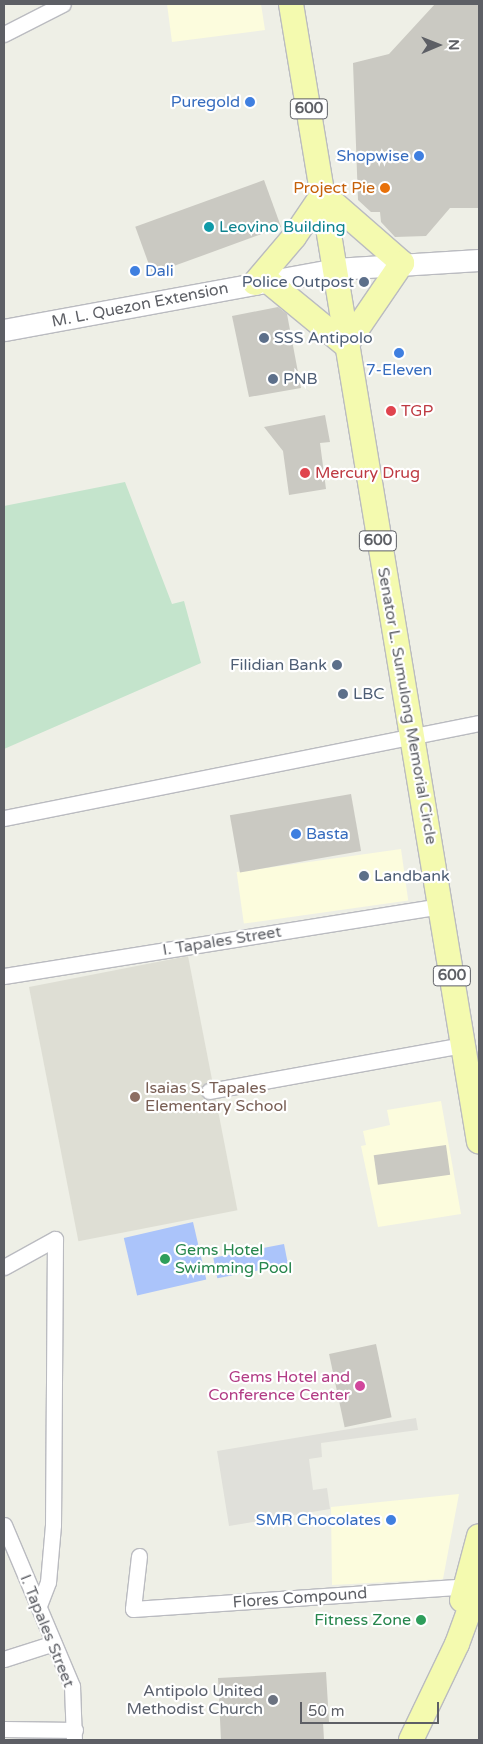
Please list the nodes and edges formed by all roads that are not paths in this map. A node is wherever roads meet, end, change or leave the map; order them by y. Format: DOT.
graph roads {
  1 [pos="63,4"];
  2 [pos="292,4"];
  3 [pos="4,34"];
  4 [pos="323,194"];
  5 [pos="479,260"];
  6 [pos="402,263"];
  7 [pos="335,269"];
  8 [pos="261,282"];
  9 [pos="4,330"];
  10 [pos="346,345"];
  11 [pos="479,723"];
  12 [pos="413,734"];
  13 [pos="4,818"];
  14 [pos="441,906"];
  15 [pos="4,976"];
  16 [pos="463,1045"];
  17 [pos="209,1091"];
  18 [pos="479,1142"];
  19 [pos="4,1267"];
  20 [pos="4,1525"];
  21 [pos="479,1536"];
  22 [pos="139,1556"];
  23 [pos="473,1585"];
  24 [pos="39,1606"];
  25 [pos="54,1643"];
  26 [pos="4,1659"];
  27 [pos="4,1729"];
  28 [pos="75,1735"];
  29 [pos="411,1740"];
  1 -- 3 [label="street"];
  2 -- 4 [label="main road, Senator L. Sumulong Memorial Circle / 600"];
  4 -- 6 [label="main road"];
  4 -- 7 [label="main road, Senator L. Sumulong Memorial Circle / 600"];
  4 -- 8 [label="main road"];
  5 -- 6 [label="main road, M. L. Quezon Extension"];
  6 -- 7 [label="main road, M. L. Quezon Extension"];
  6 -- 10 [label="main road"];
  7 -- 8 [label="main road, M. L. Quezon Extension"];
  7 -- 10 [label="main road, Senator L. Sumulong Memorial Circle / 600"];
  8 -- 9 [label="main road, M. L. Quezon Extension"];
  8 -- 10 [label="main road"];
  10 -- 12 [label="main road, Senator L. Sumulong Memorial Circle / 600"];
  11 -- 12 [label="street"];
  12 -- 13 [label="street"];
  12 -- 14 [label="main road, Senator L. Sumulong Memorial Circle / 600"];
  14 -- 15 [label="street, I. Tapales Street"];
  14 -- 16 [label="main road, Senator L. Sumulong Memorial Circle / 600"];
  16 -- 17 [label="street"];
  16 -- 18 [label="main road, Senator L. Sumulong Memorial Circle / 600"];
  19 -- 24 [label="street"];
  20 -- 24 [label="street, I. Tapales Street"];
  21 -- 23 [label="main road"];
  22 -- 23 [label="street, Flores Compound"];
  23 -- 29 [label="main road"];
  24 -- 25 [label="street, I. Tapales Street"];
  25 -- 26 [label="street"];
  25 -- 28 [label="street, I. Tapales Street"];
  27 -- 28 [label="street"];
}
